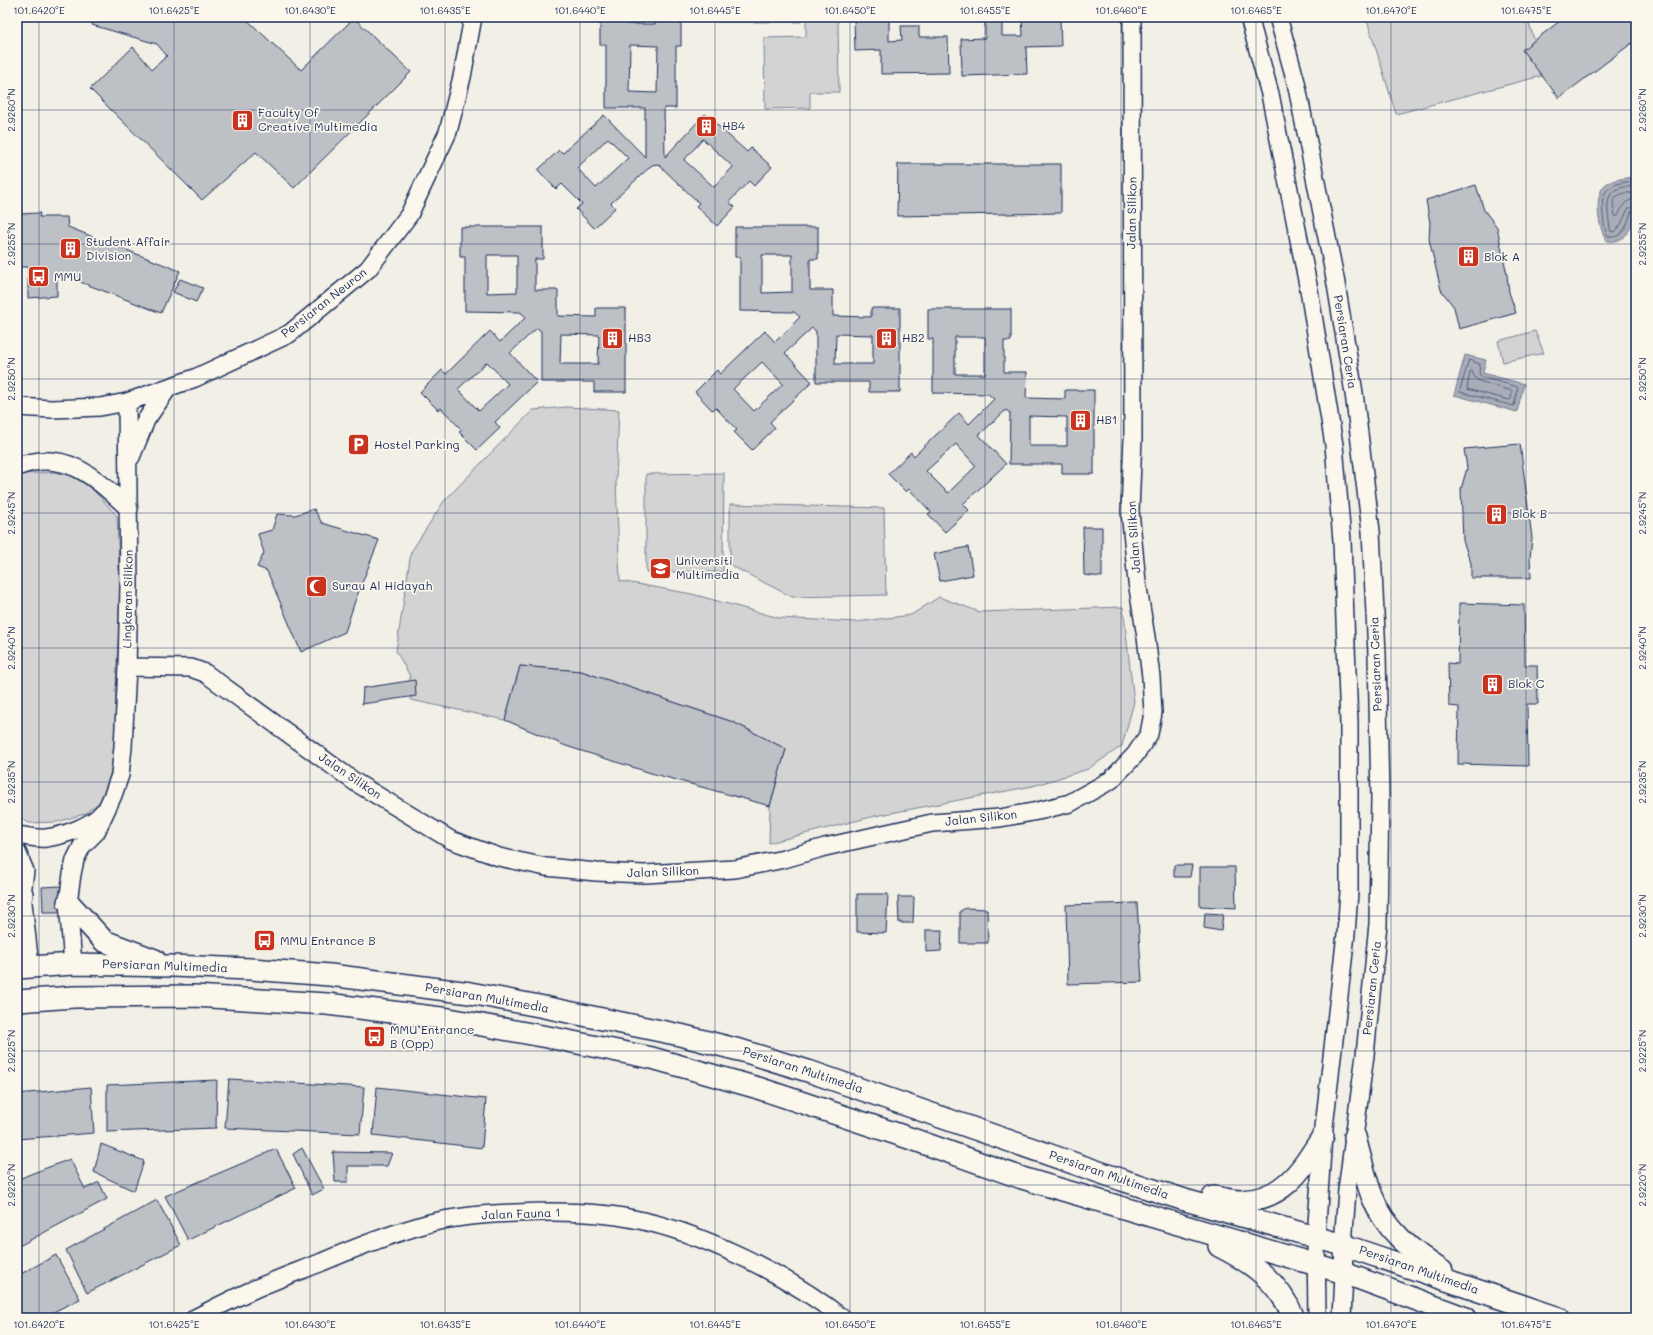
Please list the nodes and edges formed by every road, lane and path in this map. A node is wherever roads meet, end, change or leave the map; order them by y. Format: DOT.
graph roads {
  1 [pos="473,17"];
  2 [pos="1132,17"];
  3 [pos="1249,17"];
  4 [pos="1278,17"];
  5 [pos="168,388"];
  6 [pos="127,402"];
  7 [pos="17,408"];
  8 [pos="128,464"];
  9 [pos="17,467"];
  10 [pos="129,509"];
  11 [pos="127,667"];
  12 [pos="113,795"];
  13 [pos="17,835"];
  14 [pos="17,852"];
  15 [pos="22,894"];
  16 [pos="68,902"];
  17 [pos="17,918"];
  18 [pos="73,964"];
  19 [pos="171,966"];
  20 [pos="24,967"];
  21 [pos="17,1001"];
  22 [pos="1323,1136"];
  23 [pos="1355,1138"];
  24 [pos="1122,1180"];
  25 [pos="1144,1214"];
  26 [pos="1316,1238"];
  27 [pos="1343,1245"];
  28 [pos="1317,1266"];
  29 [pos="1344,1273"];
  30 [pos="1494,1296"];
  31 [pos="195,1318"];
  32 [pos="842,1318"];
  33 [pos="1294,1318"];
  34 [pos="1318,1318"];
  35 [pos="1342,1318"];
  36 [pos="1466,1318"];
  37 [pos="1559,1318"];
  1 -- 5 [label="street, Persiaran Neuron"];
  2 -- 11 [label="street, Jalan Silikon"];
  3 -- 22 [label="street"];
  4 -- 23 [label="street, Persiaran Ceria"];
  5 -- 6 [label="street, Persiaran Neuron"];
  5 -- 8 [label="street"];
  6 -- 7 [label="street, Persiaran Neuron"];
  6 -- 8 [label="street, Lingkaran Silikon"];
  8 -- 10 [label="street, Lingkaran Silikon"];
  9 -- 10 [label="street"];
  10 -- 11 [label="street, Lingkaran Silikon"];
  11 -- 12 [label="street, Lingkaran Silikon"];
  12 -- 13 [label="street, Lingkaran Silikon"];
  12 -- 16 [label="street, Lingkaran Silikon"];
  14 -- 15 [label="street"];
  15 -- 17 [label="main road"];
  15 -- 20 [label="street"];
  16 -- 18 [label="street, Lingkaran Silikon"];
  16 -- 19 [label="main road"];
  18 -- 19 [label="main road, Persiaran Multimedia"];
  18 -- 20 [label="main road, Persiaran Multimedia"];
  19 -- 24 [label="main road, Persiaran Multimedia"];
  21 -- 25 [label="main road"];
  22 -- 24 [label="main road"];
  22 -- 26 [label="street"];
  23 -- 27 [label="street, Persiaran Ceria"];
  23 -- 30 [label="main road"];
  24 -- 26 [label="main road, Persiaran Multimedia"];
  25 -- 28 [label="main road"];
  25 -- 33 [label="main road"];
  26 -- 27 [label="main road, Persiaran Multimedia"];
  26 -- 28 [label="street"];
  27 -- 29 [label="street, Persiaran Ceria"];
  27 -- 30 [label="main road, Persiaran Multimedia"];
  28 -- 29 [label="main road"];
  28 -- 34 [label="street"];
  29 -- 35 [label="street, Persiaran Ceria"];
  29 -- 36 [label="main road"];
  30 -- 37 [label="main road, Persiaran Multimedia"];
  31 -- 32 [label="street, Jalan Fauna 1"];
}
